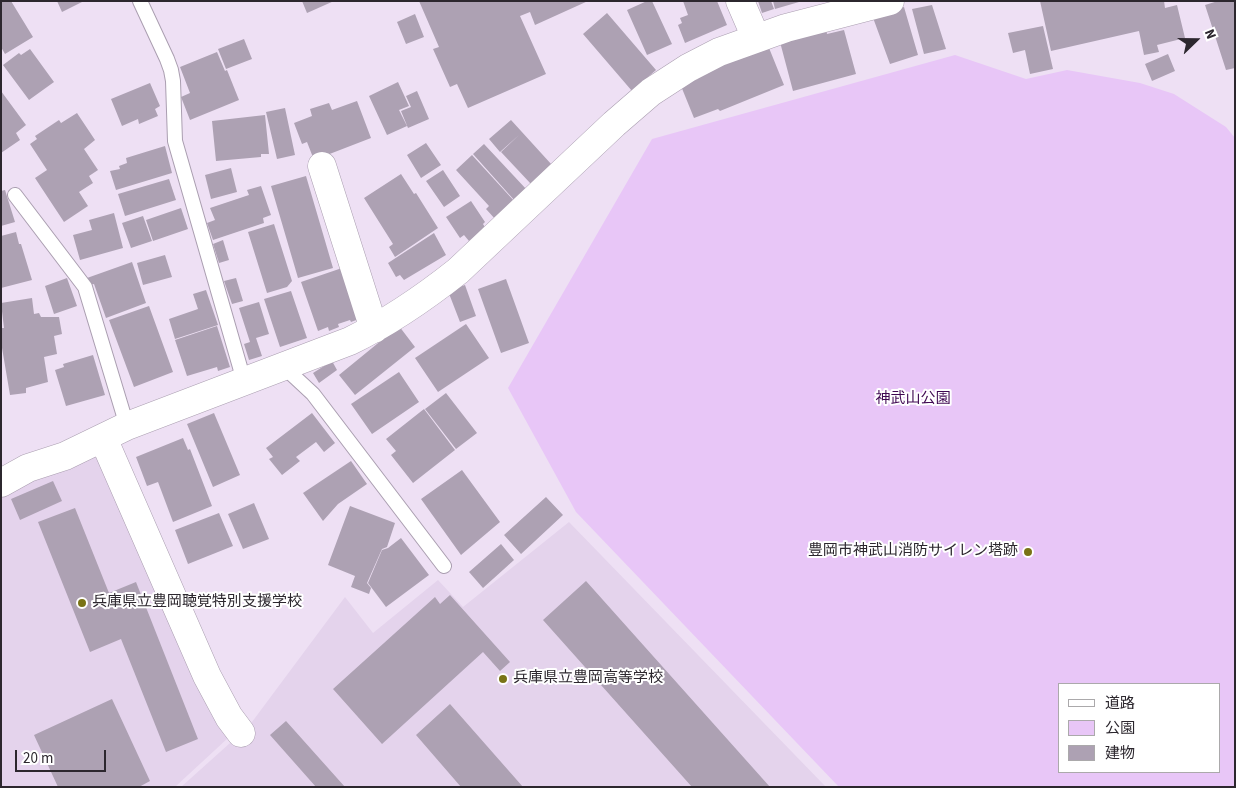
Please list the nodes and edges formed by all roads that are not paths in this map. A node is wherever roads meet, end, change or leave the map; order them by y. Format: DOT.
graph roads {
  1 [pos="140,1"];
  2 [pos="740,1"];
  3 [pos="890,1"];
  4 [pos="756,38"];
  5 [pos="322,166"];
  6 [pos="16,195"];
  7 [pos="374,329"];
  8 [pos="284,367"];
  9 [pos="244,381"];
  10 [pos="127,426"];
  11 [pos="103,438"];
  12 [pos="14,468"];
  13 [pos="1,483"];
  14 [pos="444,566"];
  15 [pos="241,733"];
  1 -- 9 [label="lane"];
  2 -- 4 [label="street"];
  3 -- 4 [label="street"];
  4 -- 7 [label="street"];
  5 -- 7 [label="street"];
  6 -- 10 [label="lane"];
  7 -- 8 [label="street"];
  8 -- 9 [label="street"];
  8 -- 14 [label="lane"];
  9 -- 10 [label="street"];
  10 -- 11 [label="street"];
  11 -- 12 [label="street"];
  11 -- 15 [label="street"];
  12 -- 13 [label="street"];
}
